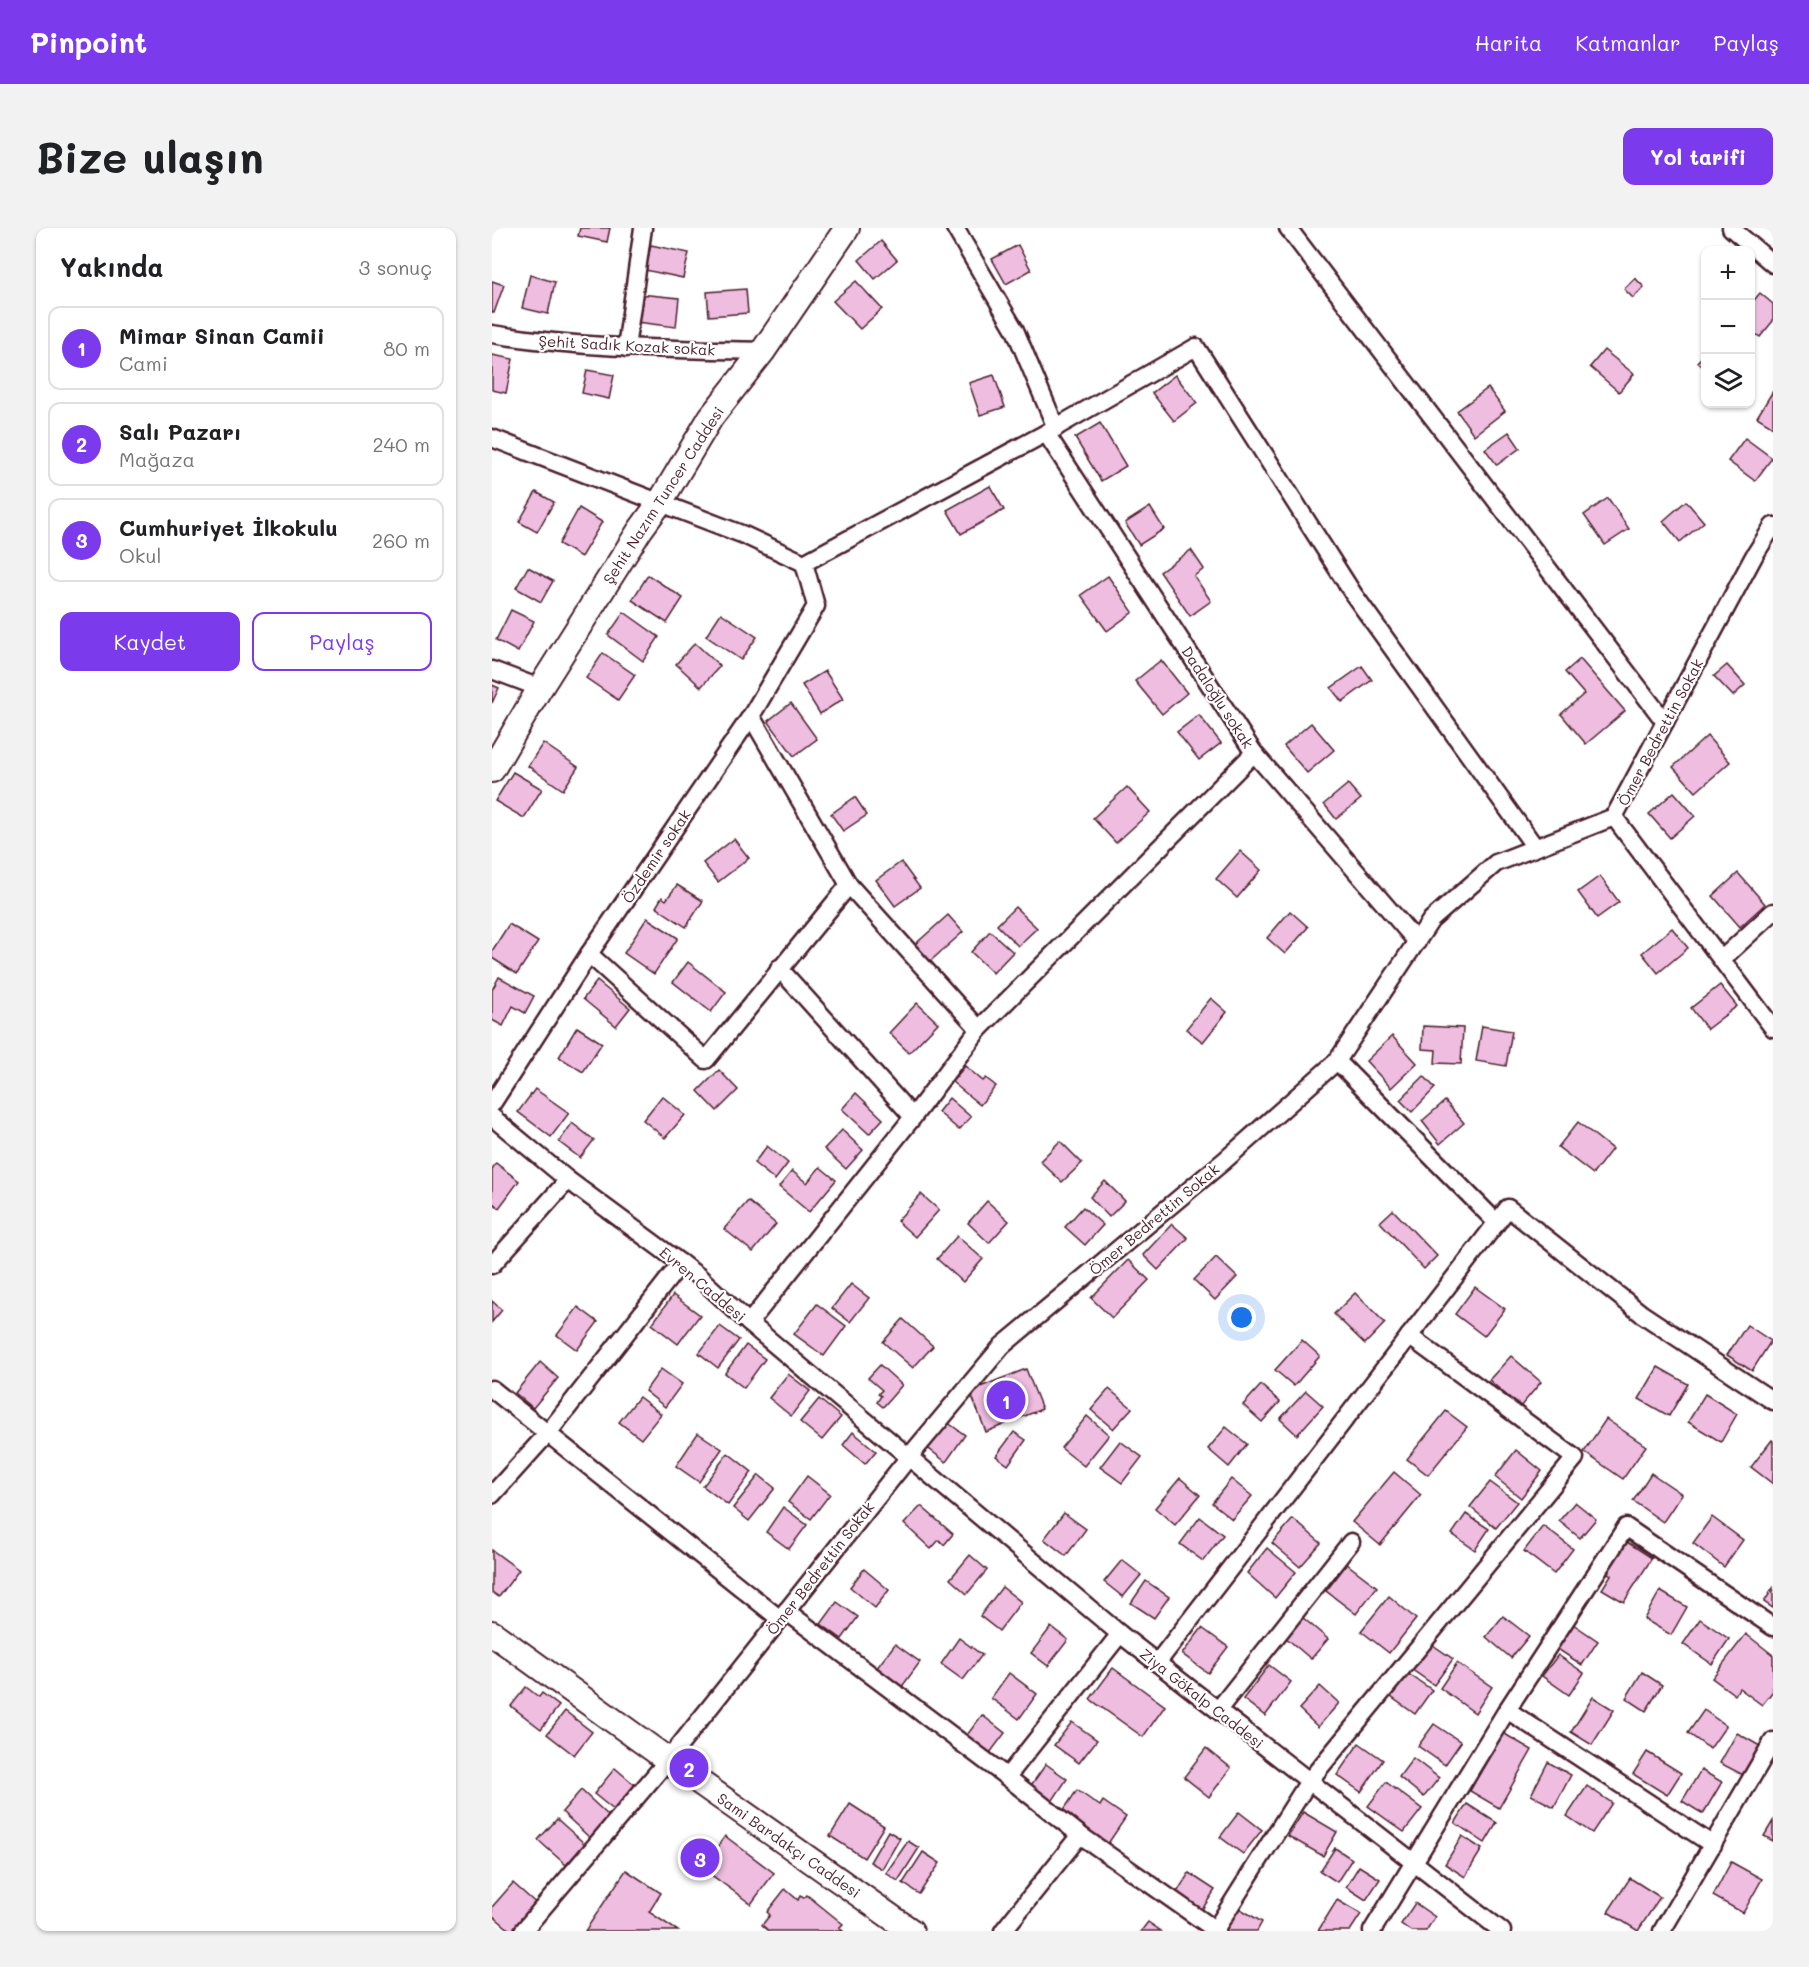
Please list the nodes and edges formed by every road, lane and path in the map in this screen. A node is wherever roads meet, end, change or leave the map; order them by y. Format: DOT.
graph roads {
  1 [pos="644,228"];
  2 [pos="847,228"];
  3 [pos="955,228"];
  4 [pos="1288,228"];
  5 [pos="1731,228"];
  6 [pos="1773,264"];
  7 [pos="492,334"];
  8 [pos="626,348"];
  9 [pos="763,351"];
  10 [pos="1051,431"];
  11 [pos="492,438"];
  12 [pos="659,504"];
  13 [pos="1773,526"];
  14 [pos="804,563"];
  15 [pos="492,670"];
  16 [pos="540,688"];
  17 [pos="751,716"];
  18 [pos="1665,722"];
  19 [pos="1254,753"];
  20 [pos="492,770"];
  21 [pos="1614,817"];
  22 [pos="1535,848"];
  23 [pos="849,885"];
  24 [pos="1773,912"];
  25 [pos="1417,942"];
  26 [pos="589,954"];
  27 [pos="1722,958"];
  28 [pos="779,968"];
  29 [pos="1773,1028"];
  30 [pos="979,1029"];
  31 [pos="1337,1061"];
  32 [pos="492,1104"];
  33 [pos="913,1116"];
  34 [pos="492,1117"];
  35 [pos="568,1180"];
  36 [pos="1497,1223"];
  37 [pos="681,1263"];
  38 [pos="492,1265"];
  39 [pos="749,1323"];
  40 [pos="1409,1336"];
  41 [pos="492,1389"];
  42 [pos="1773,1401"];
  43 [pos="548,1433"];
  44 [pos="909,1457"];
  45 [pos="492,1495"];
  46 [pos="1351,1542"];
  47 [pos="783,1615"];
  48 [pos="1773,1627"];
  49 [pos="492,1633"];
  50 [pos="1120,1634"];
  51 [pos="1158,1663"];
  52 [pos="1218,1710"];
  53 [pos="1507,1710"];
  54 [pos="1773,1741"];
  55 [pos="668,1760"];
  56 [pos="1007,1777"];
  57 [pos="1309,1781"];
  58 [pos="1080,1835"];
  59 [pos="1713,1845"];
  60 [pos="1413,1861"];
  61 [pos="1216,1930"];
  62 [pos="523,1931"];
  63 [pos="911,1931"];
  64 [pos="1003,1931"];
  65 [pos="1372,1931"];
  66 [pos="1502,1931"];
  67 [pos="1662,1931"];
  1 -- 8 [label="street"];
  2 -- 9 [label="street, Şehit Nazım Tuncer Caddesi"];
  3 -- 10 [label="street, Dadaloğlu sokak"];
  4 -- 18 [label="street"];
  5 -- 6 [label="street"];
  7 -- 8 [label="street, Şehit Sadık Kozak sokak"];
  8 -- 9 [label="street, Şehit Sadık Kozak sokak"];
  9 -- 12 [label="street, Şehit Nazım Tuncer Caddesi"];
  10 -- 14 [label="street"];
  10 -- 19 [label="street, Dadaloğlu sokak"];
  10 -- 22 [label="street"];
  11 -- 12 [label="street"];
  12 -- 14 [label="street"];
  12 -- 16 [label="street, Şehit Nazım Tuncer Caddesi"];
  13 -- 18 [label="street, Ömer Bedrettin Sokak"];
  14 -- 17 [label="street, Özdemir sokak"];
  15 -- 16 [label="street"];
  16 -- 20 [label="street, Şehit Nazım Tuncer Caddesi"];
  17 -- 23 [label="street"];
  17 -- 26 [label="street, Özdemir sokak"];
  18 -- 21 [label="street, Ömer Bedrettin Sokak"];
  19 -- 25 [label="street, Dadaloğlu sokak"];
  19 -- 30 [label="street"];
  21 -- 22 [label="street, Ömer Bedrettin Sokak"];
  21 -- 27 [label="street"];
  22 -- 25 [label="street, Ömer Bedrettin Sokak"];
  23 -- 28 [label="street"];
  23 -- 30 [label="street"];
  24 -- 27 [label="street"];
  25 -- 31 [label="street, Ömer Bedrettin Sokak"];
  26 -- 28 [label="street"];
  26 -- 32 [label="street, Özdemir sokak"];
  27 -- 29 [label="street"];
  28 -- 33 [label="street"];
  30 -- 33 [label="street"];
  31 -- 36 [label="street"];
  31 -- 44 [label="street, Ömer Bedrettin Sokak"];
  33 -- 39 [label="street"];
  34 -- 35 [label="street, Evren Caddesi"];
  35 -- 37 [label="street, Evren Caddesi"];
  35 -- 38 [label="street"];
  36 -- 40 [label="street"];
  36 -- 42 [label="street"];
  37 -- 39 [label="street, Evren Caddesi"];
  37 -- 43 [label="street"];
  39 -- 44 [label="street, Evren Caddesi"];
  40 -- 51 [label="street"];
  40 -- 57 [label="street"];
  41 -- 43 [label="street"];
  43 -- 45 [label="street"];
  43 -- 47 [label="street"];
  44 -- 47 [label="street, Ömer Bedrettin Sokak"];
  44 -- 50 [label="street, Ziya Gökalp Caddesi"];
  46 -- 52 [label="street"];
  47 -- 55 [label="street, Ömer Bedrettin Sokak"];
  47 -- 56 [label="street"];
  48 -- 53 [label="street"];
  49 -- 55 [label="street, Sami Bardakçı Caddesi"];
  50 -- 51 [label="street, Ziya Gökalp Caddesi"];
  50 -- 56 [label="street"];
  51 -- 52 [label="street, Ziya Gökalp Caddesi"];
  52 -- 57 [label="street, Ziya Gökalp Caddesi"];
  53 -- 59 [label="street"];
  53 -- 60 [label="street"];
  54 -- 59 [label="street"];
  55 -- 62 [label="street, Ömer Bedrettin Sokak"];
  55 -- 63 [label="street, Sami Bardakçı Caddesi"];
  56 -- 58 [label="street"];
  57 -- 60 [label="street, Ziya Gökalp Caddesi"];
  57 -- 61 [label="street"];
  58 -- 61 [label="street"];
  58 -- 64 [label="street"];
  59 -- 67 [label="street"];
  60 -- 65 [label="street"];
  60 -- 66 [label="street, Ziya Gökalp Caddesi"];
}
